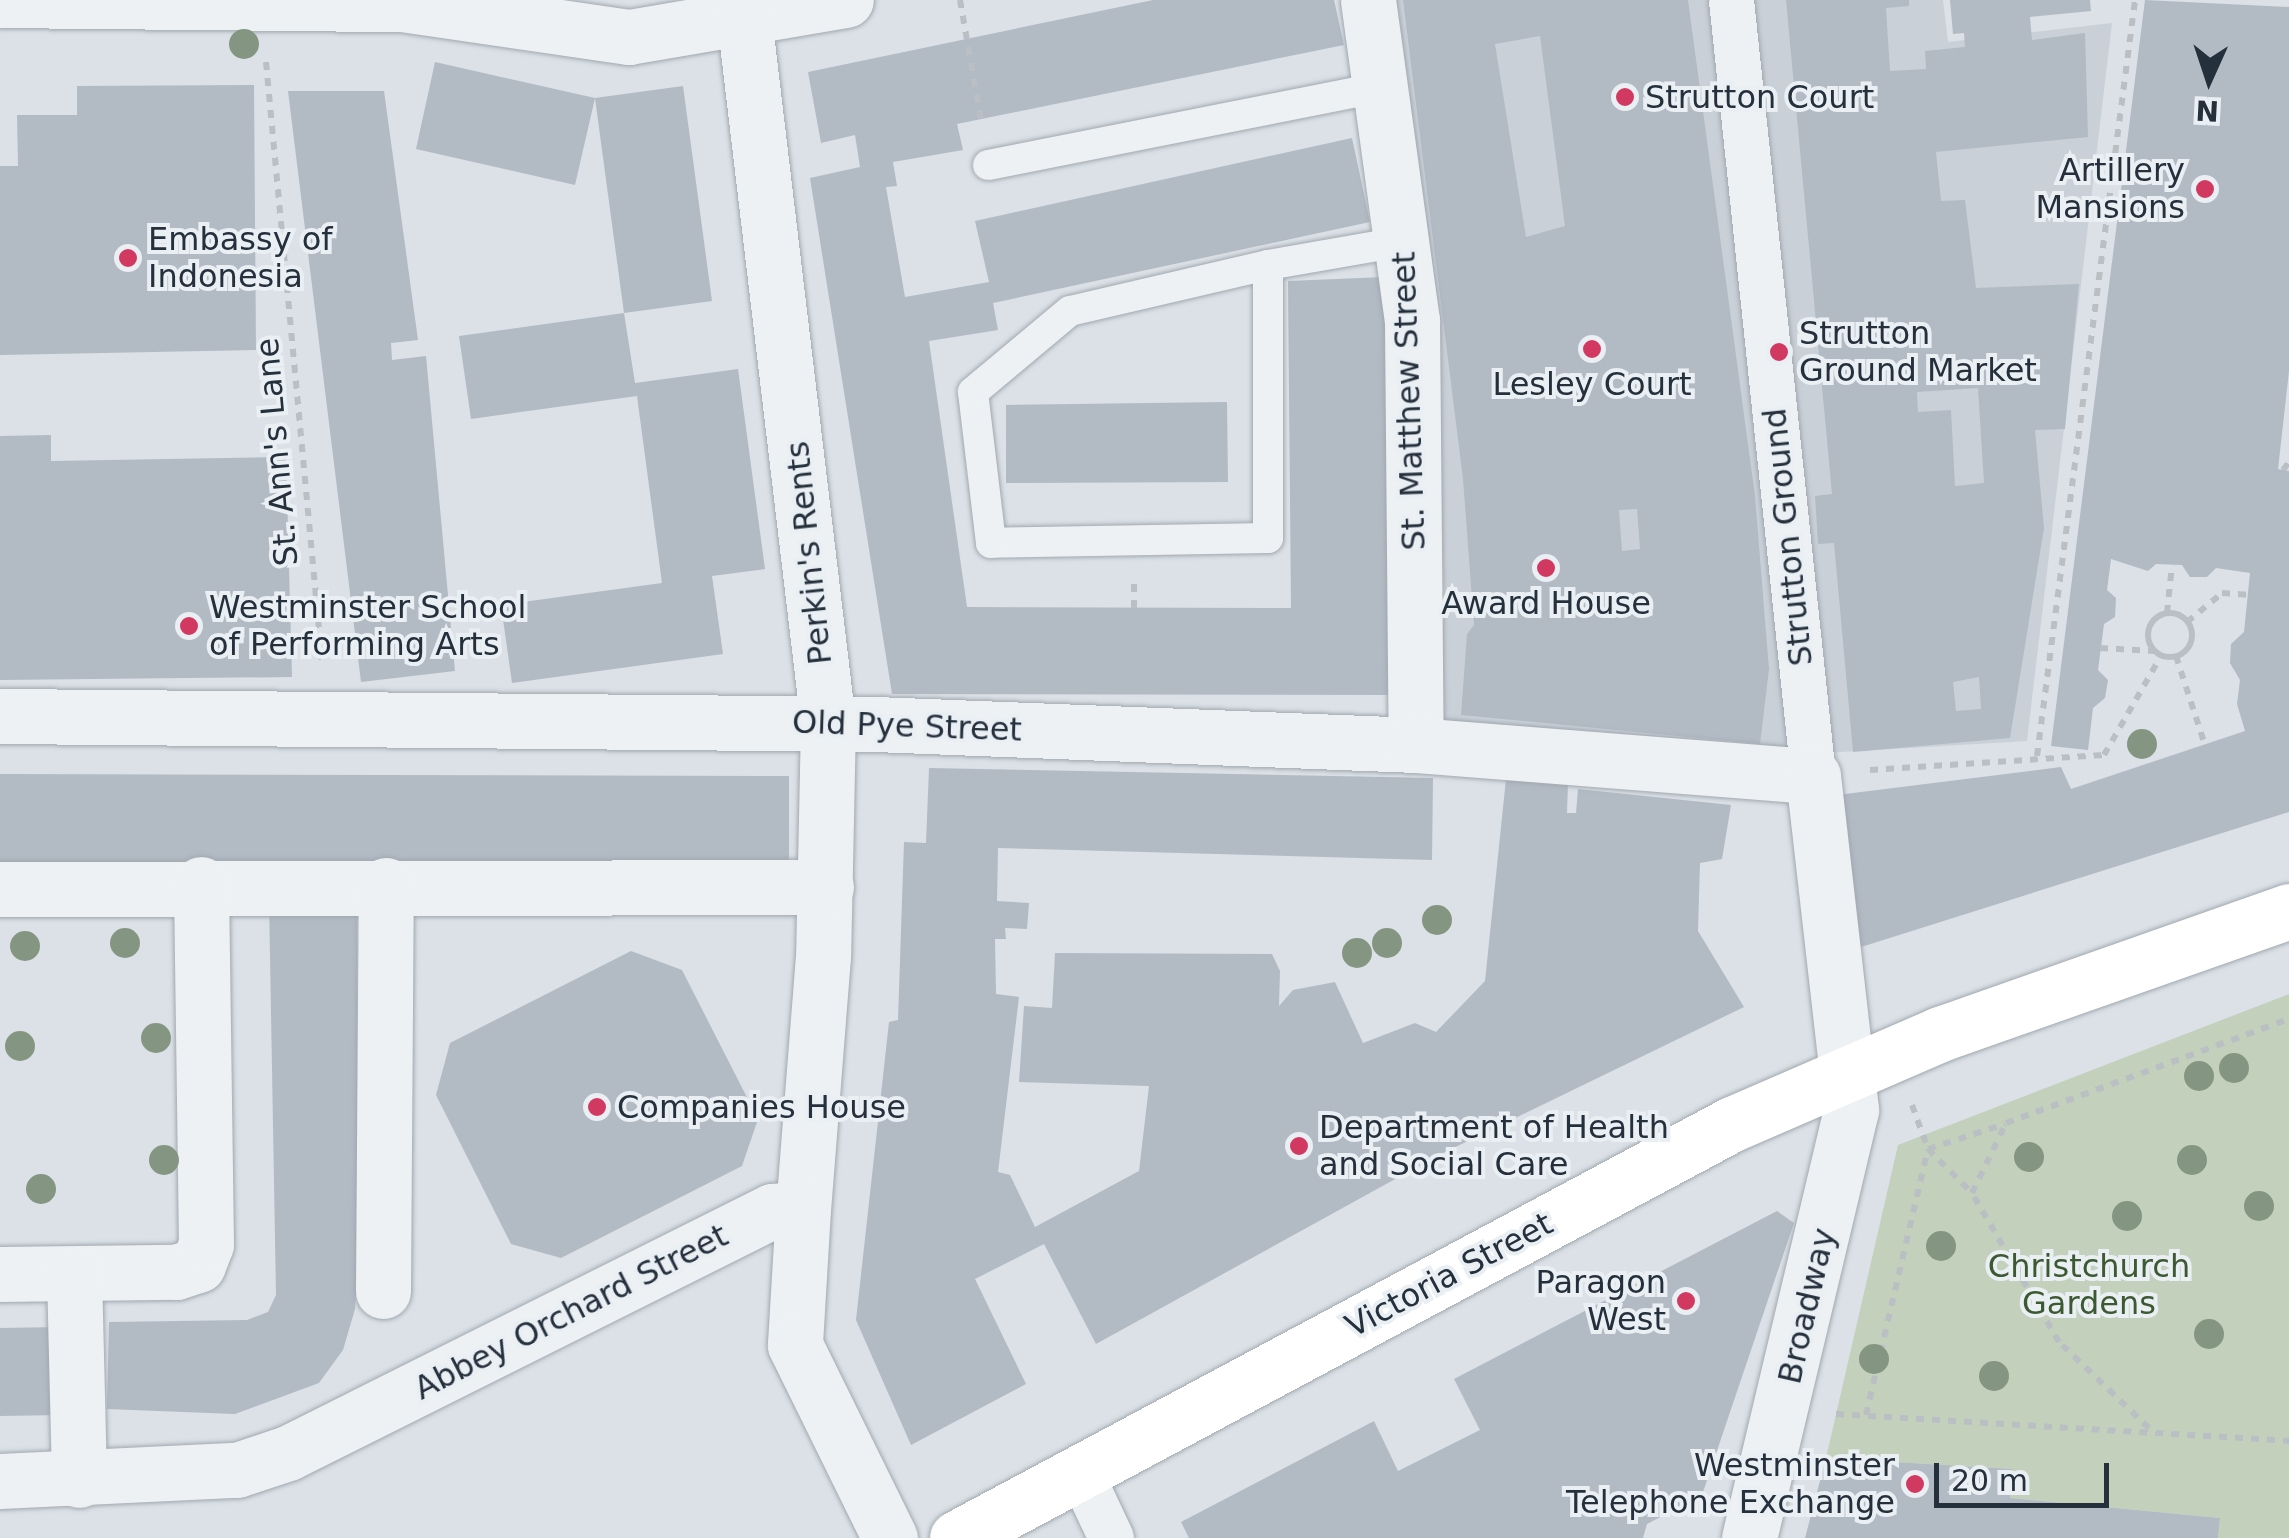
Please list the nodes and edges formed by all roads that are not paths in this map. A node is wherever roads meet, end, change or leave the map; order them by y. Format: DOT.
graph roads {
  1 [pos="0,0"];
  2 [pos="846,0"];
  3 [pos="1368,0"];
  4 [pos="1731,0"];
  5 [pos="488,8"];
  6 [pos="764,11"];
  7 [pos="1382,87"];
  8 [pos="988,165"];
  9 [pos="1406,241"];
  10 [pos="1268,265"];
  11 [pos="0,716"];
  12 [pos="828,723"];
  13 [pos="1416,745"];
  14 [pos="1836,774"];
  15 [pos="201,884"];
  16 [pos="386,885"];
  17 [pos="826,887"];
  18 [pos="0,889"];
  19 [pos="2289,910"];
  20 [pos="1847,1073"];
  21 [pos="803,1210"];
  22 [pos="0,1274"];
  23 [pos="74,1274"];
  24 [pos="383,1291"];
  25 [pos="1080,1472"];
  26 [pos="80,1480"];
  27 [pos="0,1481"];
  28 [pos="890,1538"];
  29 [pos="956,1538"];
  30 [pos="1111,1538"];
  31 [pos="1749,1538"];
  1 -- 5 [label="street"];
  2 -- 6 [label="street"];
  3 -- 7 [label="street, St. Matthew Street"];
  4 -- 14 [label="street, Strutton Ground"];
  5 -- 6 [label="street"];
  6 -- 12 [label="street, Perkin's Rents"];
  7 -- 8 [label="lane"];
  7 -- 9 [label="street, St. Matthew Street"];
  9 -- 10 [label="lane"];
  9 -- 13 [label="street, St. Matthew Street"];
  10 -- 10 [label="lane"];
  11 -- 12 [label="street, Old Pye Street"];
  12 -- 13 [label="street, Old Pye Street"];
  12 -- 17 [label="street, Perkin's Rents"];
  13 -- 14 [label="street, Old Pye Street"];
  14 -- 20 [label="street, Strutton Ground"];
  15 -- 16 [label="street"];
  15 -- 18 [label="street"];
  15 -- 23 [label="street"];
  16 -- 17 [label="street"];
  16 -- 24 [label="street"];
  17 -- 21 [label="street, Perkin's Rents"];
  19 -- 20 [label="main road, Victoria Street"];
  20 -- 25 [label="main road, Victoria Street"];
  20 -- 31 [label="street, Broadway"];
  21 -- 26 [label="street, Abbey Orchard Street"];
  21 -- 28 [label="street"];
  22 -- 23 [label="street"];
  23 -- 26 [label="street"];
  25 -- 29 [label="main road, Victoria Street"];
  25 -- 30 [label="street"];
  26 -- 27 [label="street, Abbey Orchard Street"];
}
